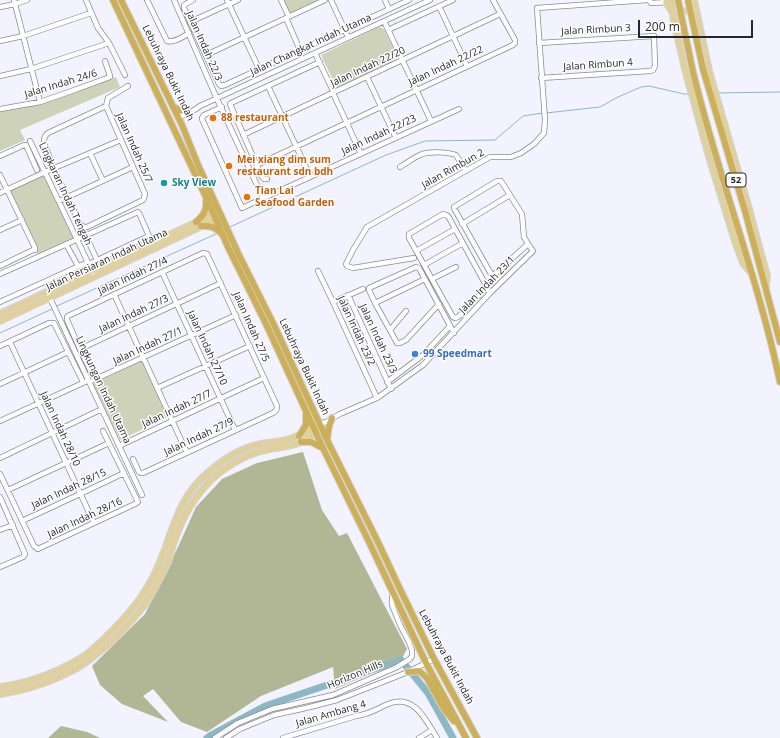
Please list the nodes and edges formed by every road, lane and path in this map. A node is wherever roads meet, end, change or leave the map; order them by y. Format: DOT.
graph roads {
  1 [pos="28,0"];
  2 [pos="86,0"];
  3 [pos="113,0"];
  4 [pos="121,0"];
  5 [pos="148,0"];
  6 [pos="174,0"];
  7 [pos="193,0"];
  8 [pos="238,0"];
  9 [pos="281,0"];
  10 [pos="325,0"];
  11 [pos="331,0"];
  12 [pos="385,0"];
  13 [pos="409,0"];
  14 [pos="430,0"];
  15 [pos="453,0"];
  16 [pos="492,0"];
  17 [pos="648,0"];
  18 [pos="678,0"];
  19 [pos="683,0"];
  20 [pos="688,0"];
  21 [pos="694,0"];
  22 [pos="667,1"];
  23 [pos="14,2"];
  24 [pos="228,2"];
  25 [pos="439,6"];
  26 [pos="0,7"];
  27 [pos="389,9"];
  28 [pos="92,13"];
  29 [pos="500,14"];
  30 [pos="697,15"];
  31 [pos="287,18"];
  32 [pos="384,21"];
  33 [pos="674,21"];
  34 [pos="190,22"];
  35 [pos="345,30"];
  36 [pos="388,30"];
  37 [pos="189,34"];
  38 [pos="23,36"];
  39 [pos="348,37"];
  40 [pos="453,37"];
  41 [pos="244,38"];
  42 [pos="0,41"];
  43 [pos="109,43"];
  44 [pos="539,43"];
  45 [pos="300,50"];
  46 [pos="315,53"];
  47 [pos="206,55"];
  48 [pos="403,60"];
  49 [pos="105,61"];
  50 [pos="320,62"];
  51 [pos="467,66"];
  52 [pos="654,68"];
  53 [pos="32,69"];
  54 [pos="259,69"];
  55 [pos="125,75"];
  56 [pos="0,76"];
  57 [pos="367,77"];
  58 [pos="541,78"];
  59 [pos="128,86"];
  60 [pos="268,86"];
  61 [pos="416,90"];
  62 [pos="333,93"];
  63 [pos="218,99"];
  64 [pos="40,102"];
  65 [pos="106,106"];
  66 [pos="381,106"];
  67 [pos="173,107"];
  68 [pos="222,107"];
  69 [pos="0,109"];
  70 [pos="459,109"];
  71 [pos="165,111"];
  72 [pos="186,113"];
  73 [pos="177,117"];
  74 [pos="282,117"];
  75 [pos="431,121"];
  76 [pos="346,123"];
  77 [pos="182,125"];
  78 [pos="173,127"];
  79 [pos="243,135"];
  80 [pos="396,138"];
  81 [pos="121,140"];
  82 [pos="30,141"];
  83 [pos="296,146"];
  84 [pos="90,153"];
  85 [pos="361,154"];
  86 [pos="0,156"];
  87 [pos="257,165"];
  88 [pos="133,167"];
  89 [pos="400,167"];
  90 [pos="54,168"];
  91 [pos="37,170"];
  92 [pos="466,171"];
  93 [pos="45,172"];
  94 [pos="0,175"];
  95 [pos="310,176"];
  96 [pos="267,178"];
  97 [pos="102,181"];
  98 [pos="7,190"];
  99 [pos="0,193"];
  100 [pos="205,195"];
  101 [pos="510,195"];
  102 [pos="67,197"];
  103 [pos="263,198"];
  104 [pos="59,201"];
  105 [pos="218,215"];
  106 [pos="22,220"];
  107 [pos="199,224"];
  108 [pos="462,224"];
  109 [pos="220,226"];
  110 [pos="455,229"];
  111 [pos="0,230"];
  112 [pos="86,236"];
  113 [pos="149,236"];
  114 [pos="77,239"];
  115 [pos="152,243"];
  116 [pos="463,243"];
  117 [pos="66,244"];
  118 [pos="528,244"];
  119 [pos="416,251"];
  120 [pos="207,254"];
  121 [pos="414,258"];
  122 [pos="97,260"];
  123 [pos="88,263"];
  124 [pos="424,265"];
  125 [pos="0,266"];
  126 [pos="78,266"];
  127 [pos="456,267"];
  128 [pos="318,271"];
  129 [pos="162,272"];
  130 [pos="93,273"];
  131 [pos="0,274"];
  132 [pos="752,275"];
  133 [pos="425,279"];
  134 [pos="432,279"];
  135 [pos="221,283"];
  136 [pos="487,287"];
  137 [pos="363,289"];
  138 [pos="766,292"];
  139 [pos="490,293"];
  140 [pos="114,294"];
  141 [pos="48,295"];
  142 [pos="348,295"];
  143 [pos="0,302"];
  144 [pos="333,302"];
  145 [pos="375,303"];
  146 [pos="176,304"];
  147 [pos="439,304"];
  148 [pos="406,310"];
  149 [pos="0,314"];
  150 [pos="236,315"];
  151 [pos="0,321"];
  152 [pos="128,326"];
  153 [pos="450,326"];
  154 [pos="390,330"];
  155 [pos="454,333"];
  156 [pos="191,336"];
  157 [pos="10,342"];
  158 [pos="780,342"];
  159 [pos="0,346"];
  160 [pos="250,346"];
  161 [pos="80,349"];
  162 [pos="68,352"];
  163 [pos="143,358"];
  164 [pos="206,366"];
  165 [pos="24,373"];
  166 [pos="92,374"];
  167 [pos="264,378"];
  168 [pos="89,381"];
  169 [pos="83,382"];
  170 [pos="387,382"];
  171 [pos="780,382"];
  172 [pos="0,384"];
  173 [pos="157,388"];
  174 [pos="391,389"];
  175 [pos="377,398"];
  176 [pos="221,399"];
  177 [pos="38,404"];
  178 [pos="102,409"];
  179 [pos="277,409"];
  180 [pos="306,411"];
  181 [pos="332,418"];
  182 [pos="1,419"];
  183 [pos="173,421"];
  184 [pos="320,426"];
  185 [pos="236,430"];
  186 [pos="314,430"];
  187 [pos="103,431"];
  188 [pos="52,433"];
  189 [pos="300,439"];
  190 [pos="327,440"];
  191 [pos="109,443"];
  192 [pos="119,446"];
  193 [pos="323,448"];
  194 [pos="187,453"];
  195 [pos="0,458"];
  196 [pos="133,459"];
  197 [pos="66,463"];
  198 [pos="124,473"];
  199 [pos="0,474"];
  200 [pos="8,490"];
  201 [pos="80,494"];
  202 [pos="142,495"];
  203 [pos="0,497"];
  204 [pos="22,520"];
  205 [pos="94,523"];
  206 [pos="13,525"];
  207 [pos="0,530"];
  208 [pos="0,566"];
  209 [pos="392,591"];
  210 [pos="434,659"];
  211 [pos="426,663"];
  212 [pos="408,672"];
  213 [pos="0,688"];
  214 [pos="0,694"];
  215 [pos="432,730"];
  216 [pos="461,730"];
  217 [pos="216,738"];
  218 [pos="226,738"];
  219 [pos="282,738"];
  220 [pos="419,738"];
  221 [pos="437,738"];
  222 [pos="466,738"];
  223 [pos="478,738"];
  1 -- 23 [label="street"];
  2 -- 28 [label="street"];
  3 -- 71 [label="highway, Lebuhraya Bukit Indah"];
  4 -- 67 [label="highway, Lebuhraya Bukit Indah"];
  5 -- 37 [label="street"];
  6 -- 37 [label="street, Jalan Indah 22/3"];
  7 -- 34 [label="street"];
  8 -- 24 [label="street"];
  9 -- 31 [label="street"];
  10 -- 31 [label="street"];
  11 -- 35 [label="street"];
  12 -- 27 [label="street"];
  13 -- 27 [label="street"];
  14 -- 32 [label="street, Jalan Changkat Indah Utama"];
  15 -- 25 [label="street"];
  16 -- 29 [label="street"];
  17 -- 22 [label="street"];
  17 -- 44 [label="street, Jalan Rimbun 2"];
  18 -- 132 [label="highway, 52, bridge"];
  19 -- 22 [label="main road"];
  20 -- 138 [label="highway, 52, bridge"];
  21 -- 30 [label="main road"];
  22 -- 33 [label="main road"];
  23 -- 26 [label="street"];
  23 -- 38 [label="street"];
  24 -- 34 [label="street"];
  24 -- 41 [label="street"];
  25 -- 36 [label="street"];
  25 -- 40 [label="street"];
  27 -- 35 [label="street"];
  28 -- 38 [label="street"];
  28 -- 43 [label="street"];
  29 -- 40 [label="street, Jalan Indah 22/20"];
  29 -- 51 [label="street, Jalan Indah 22/22"];
  30 -- 33 [label="main road"];
  30 -- 138 [label="main road"];
  31 -- 41 [label="street"];
  31 -- 45 [label="street"];
  32 -- 36 [label="street"];
  32 -- 39 [label="street, Jalan Changkat Indah Utama"];
  33 -- 132 [label="main road"];
  34 -- 47 [label="street"];
  35 -- 39 [label="street"];
  35 -- 45 [label="street"];
  36 -- 48 [label="street"];
  37 -- 63 [label="street, Jalan Indah 22/3"];
  38 -- 42 [label="street"];
  38 -- 53 [label="street"];
  39 -- 46 [label="street, Jalan Changkat Indah Utama"];
  40 -- 48 [label="street, Jalan Indah 22/20"];
  40 -- 51 [label="street"];
  41 -- 47 [label="street"];
  41 -- 54 [label="street"];
  43 -- 53 [label="street"];
  43 -- 55 [label="street"];
  44 -- 52 [label="street, Jalan Rimbun 3"];
  44 -- 58 [label="street, Jalan Rimbun 2"];
  45 -- 54 [label="street"];
  46 -- 50 [label="street"];
  46 -- 63 [label="street, Jalan Changkat Indah Utama"];
  47 -- 54 [label="street"];
  48 -- 57 [label="street, Jalan Indah 22/20"];
  48 -- 61 [label="street"];
  49 -- 64 [label="street, Jalan Indah 24/6"];
  50 -- 60 [label="street"];
  50 -- 62 [label="street"];
  51 -- 61 [label="street, Jalan Indah 22/22"];
  52 -- 58 [label="street, Jalan Rimbun 4"];
  53 -- 56 [label="street"];
  53 -- 64 [label="street"];
  57 -- 62 [label="street, Jalan Indah 22/20"];
  57 -- 66 [label="street"];
  58 -- 92 [label="street, Jalan Rimbun 2"];
  59 -- 65 [label="street"];
  60 -- 74 [label="street"];
  60 -- 79 [label="street"];
  61 -- 66 [label="street, Jalan Indah 22/22"];
  61 -- 75 [label="street"];
  62 -- 74 [label="street, Jalan Indah 22/20"];
  62 -- 76 [label="street"];
  63 -- 68 [label="street, Jalan Indah 22/3"];
  63 -- 72 [label="street, Jalan Changkat Indah Utama"];
  64 -- 69 [label="street, Jalan Indah 24/6"];
  65 -- 81 [label="street, Jalan Indah 25/7"];
  65 -- 90 [label="street"];
  66 -- 76 [label="street, Jalan Indah 22/22"];
  66 -- 80 [label="street"];
  67 -- 72 [label="highway"];
  67 -- 73 [label="highway, Lebuhraya Bukit Indah"];
  68 -- 103 [label="street, Jalan Indah 22/3"];
  68 -- 103 [label="street, Jalan Indah 22/23"];
  70 -- 75 [label="street, Jalan Indah 22/23"];
  71 -- 73 [label="highway"];
  71 -- 78 [label="highway, Lebuhraya Bukit Indah"];
  72 -- 73 [label="street, Jalan Changkat Indah Utama"];
  72 -- 77 [label="highway"];
  73 -- 77 [label="highway, Lebuhraya Bukit Indah"];
  73 -- 78 [label="highway"];
  74 -- 79 [label="street, Jalan Indah 22/20"];
  74 -- 83 [label="street"];
  75 -- 80 [label="street, Jalan Indah 22/23"];
  76 -- 83 [label="street, Jalan Indah 22/22"];
  76 -- 85 [label="street"];
  77 -- 105 [label="highway, Lebuhraya Bukit Indah"];
  78 -- 100 [label="highway, Lebuhraya Bukit Indah"];
  79 -- 87 [label="street"];
  80 -- 85 [label="street, Jalan Indah 22/23"];
  81 -- 84 [label="street"];
  81 -- 88 [label="street, Jalan Indah 25/7"];
  82 -- 93 [label="street, Lingkaran Indah Tengah"];
  83 -- 87 [label="street, Jalan Indah 22/22"];
  83 -- 95 [label="street"];
  84 -- 90 [label="street"];
  84 -- 97 [label="street"];
  85 -- 95 [label="street, Jalan Indah 22/23"];
  86 -- 91 [label="street"];
  87 -- 96 [label="street"];
  88 -- 97 [label="street"];
  88 -- 102 [label="street, Jalan Indah 25/7"];
  89 -- 92 [label="street"];
  90 -- 93 [label="street"];
  90 -- 102 [label="street"];
  92 -- 121 [label="street, Jalan Rimbun 2"];
  93 -- 98 [label="street"];
  93 -- 104 [label="street, Lingkaran Indah Tengah"];
  94 -- 98 [label="street"];
  95 -- 103 [label="street, Jalan Indah 22/23"];
  97 -- 102 [label="street"];
  98 -- 99 [label="street"];
  98 -- 106 [label="street"];
  100 -- 105 [label="highway, Lebuhraya Bukit Indah"];
  100 -- 107 [label="highway"];
  101 -- 108 [label="street"];
  101 -- 108 [label="street"];
  101 -- 118 [label="street"];
  102 -- 104 [label="street"];
  104 -- 114 [label="street, Lingkaran Indah Tengah"];
  105 -- 107 [label="main road, Jalan Persiaran Indah Utama"];
  105 -- 109 [label="highway, Lebuhraya Bukit Indah"];
  106 -- 111 [label="street"];
  106 -- 125 [label="street"];
  107 -- 109 [label="highway"];
  107 -- 115 [label="main road, Jalan Persiaran Indah Utama"];
  107 -- 130 [label="main road, Jalan Persiaran Indah Utama"];
  108 -- 118 [label="street"];
  109 -- 180 [label="highway, Lebuhraya Bukit Indah"];
  109 -- 184 [label="highway, Lebuhraya Bukit Indah"];
  110 -- 116 [label="street"];
  110 -- 119 [label="street"];
  110 -- 119 [label="street"];
  112 -- 113 [label="street"];
  112 -- 114 [label="street"];
  112 -- 122 [label="street"];
  113 -- 115 [label="street"];
  113 -- 122 [label="street"];
  114 -- 117 [label="street"];
  114 -- 123 [label="street, Lingkaran Indah Tengah"];
  115 -- 130 [label="main road, Jalan Persiaran Indah Utama"];
  116 -- 124 [label="street"];
  116 -- 136 [label="street"];
  117 -- 126 [label="street"];
  117 -- 131 [label="street"];
  118 -- 139 [label="street, Jalan Indah 23/1"];
  119 -- 124 [label="street"];
  120 -- 129 [label="street, Jalan Indah 27/4"];
  120 -- 135 [label="street, Jalan Indah 27/5"];
  122 -- 123 [label="street"];
  123 -- 126 [label="street"];
  123 -- 130 [label="street, Lingkaran Indah Tengah"];
  124 -- 134 [label="street"];
  126 -- 143 [label="street"];
  127 -- 134 [label="street"];
  128 -- 144 [label="street, Jalan Indah 23/2"];
  129 -- 140 [label="street, Jalan Indah 27/4"];
  129 -- 146 [label="street, Jalan Indah 27/10"];
  130 -- 141 [label="main road, Jalan Persiaran Indah Utama"];
  132 -- 171 [label="highway, 52"];
  133 -- 145 [label="street"];
  133 -- 145 [label="street"];
  133 -- 147 [label="street"];
  134 -- 136 [label="street"];
  135 -- 146 [label="street, Jalan Indah 27/3"];
  135 -- 150 [label="street, Jalan Indah 27/5"];
  136 -- 139 [label="street"];
  137 -- 142 [label="street"];
  138 -- 158 [label="highway, 52"];
  139 -- 155 [label="street, Jalan Indah 23/1"];
  140 -- 152 [label="street"];
  140 -- 161 [label="street, Jalan Indah 27/4"];
  141 -- 149 [label="main road, Jalan Persiaran Indah Utama"];
  141 -- 151 [label="main road, Jalan Persiaran Indah Utama"];
  141 -- 168 [label="street, Lingkungan Indah Utama"];
  142 -- 144 [label="street"];
  142 -- 170 [label="street, Jalan Indah 23/3"];
  144 -- 175 [label="street, Jalan Indah 23/2"];
  145 -- 154 [label="street"];
  146 -- 152 [label="street, Jalan Indah 27/3"];
  146 -- 156 [label="street, Jalan Indah 27/10"];
  147 -- 153 [label="street"];
  147 -- 154 [label="street"];
  148 -- 154 [label="street"];
  150 -- 156 [label="street, Jalan Indah 27/1"];
  150 -- 160 [label="street, Jalan Indah 27/5"];
  152 -- 161 [label="street, Jalan Indah 27/3"];
  152 -- 163 [label="street"];
  153 -- 155 [label="street"];
  153 -- 170 [label="street"];
  155 -- 174 [label="street, Jalan Indah 23/1"];
  156 -- 163 [label="street, Jalan Indah 27/1"];
  156 -- 164 [label="street, Jalan Indah 27/10"];
  157 -- 159 [label="street"];
  157 -- 162 [label="street"];
  157 -- 165 [label="street, Jalan Indah 28/10"];
  160 -- 164 [label="street"];
  160 -- 167 [label="street, Jalan Indah 27/5"];
  161 -- 166 [label="street"];
  162 -- 165 [label="street"];
  162 -- 169 [label="street"];
  163 -- 168 [label="street, Jalan Indah 27/1"];
  163 -- 173 [label="street"];
  164 -- 173 [label="street"];
  164 -- 176 [label="street, Jalan Indah 27/10"];
  165 -- 172 [label="street"];
  165 -- 177 [label="street, Jalan Indah 28/10"];
  167 -- 176 [label="street, Jalan Indah 27/7"];
  167 -- 179 [label="street, Jalan Indah 27/5"];
  168 -- 169 [label="street, Jalan Indah 27/1"];
  168 -- 178 [label="street, Lingkungan Indah Utama"];
  169 -- 177 [label="street, Jalan Indah 27/1"];
  170 -- 174 [label="street, Jalan Indah 23/3"];
  173 -- 183 [label="street"];
  174 -- 175 [label="street, Jalan Indah 23/1"];
  175 -- 181 [label="street, Jalan Indah 23/1"];
  176 -- 183 [label="street, Jalan Indah 27/7"];
  176 -- 185 [label="street, Jalan Indah 27/10"];
  177 -- 182 [label="street, Jalan Indah 27/1"];
  177 -- 188 [label="street, Jalan Indah 28/10"];
  178 -- 188 [label="street"];
  178 -- 192 [label="street, Lingkungan Indah Utama"];
  179 -- 185 [label="street, Jalan Indah 27/9"];
  180 -- 186 [label="highway, Lebuhraya Bukit Indah"];
  180 -- 189 [label="highway"];
  181 -- 184 [label="street, Jalan Indah 23/1"];
  181 -- 190 [label="highway"];
  183 -- 192 [label="street, Jalan Indah 27/7"];
  183 -- 194 [label="street"];
  184 -- 186 [label="main road"];
  184 -- 190 [label="highway, Lebuhraya Bukit Indah"];
  185 -- 194 [label="street, Jalan Indah 27/9"];
  186 -- 189 [label="main road"];
  186 -- 193 [label="highway, Lebuhraya Bukit Indah"];
  187 -- 191 [label="street"];
  188 -- 195 [label="street"];
  188 -- 197 [label="street, Jalan Indah 28/10"];
  189 -- 193 [label="highway"];
  189 -- 213 [label="main road"];
  189 -- 214 [label="main road"];
  190 -- 210 [label="highway, Lebuhraya Bukit Indah"];
  191 -- 197 [label="street"];
  191 -- 198 [label="street"];
  192 -- 202 [label="street, Lingkungan Indah Utama"];
  193 -- 209 [label="highway, Lebuhraya Bukit Indah"];
  194 -- 196 [label="street, Jalan Indah 27/9"];
  197 -- 200 [label="street"];
  197 -- 201 [label="street, Jalan Indah 28/10"];
  198 -- 201 [label="street, Jalan Indah 28/15"];
  198 -- 205 [label="street, Jalan Indah 28/16"];
  199 -- 200 [label="street"];
  200 -- 204 [label="street"];
  201 -- 204 [label="street, Jalan Indah 28/15"];
  201 -- 205 [label="street, Jalan Indah 28/10"];
  203 -- 206 [label="street"];
  204 -- 205 [label="street, Jalan Indah 28/16"];
  206 -- 207 [label="street"];
  206 -- 208 [label="street"];
  209 -- 211 [label="highway, Lebuhraya Bukit Indah"];
  209 -- 217 [label="street, Horizon Hills"];
  210 -- 211 [label="street, Horizon Hills"];
  210 -- 223 [label="highway, Lebuhraya Bukit Indah"];
  211 -- 212 [label="street, Horizon Hills"];
  211 -- 216 [label="highway, Lebuhraya Bukit Indah"];
  212 -- 216 [label="highway"];
  212 -- 218 [label="street, Horizon Hills"];
  215 -- 219 [label="street, Jalan Ambang 4"];
  215 -- 220 [label="street"];
  215 -- 221 [label="street, Jalan Ambang 4"];
  216 -- 222 [label="highway, Lebuhraya Bukit Indah"];
}
